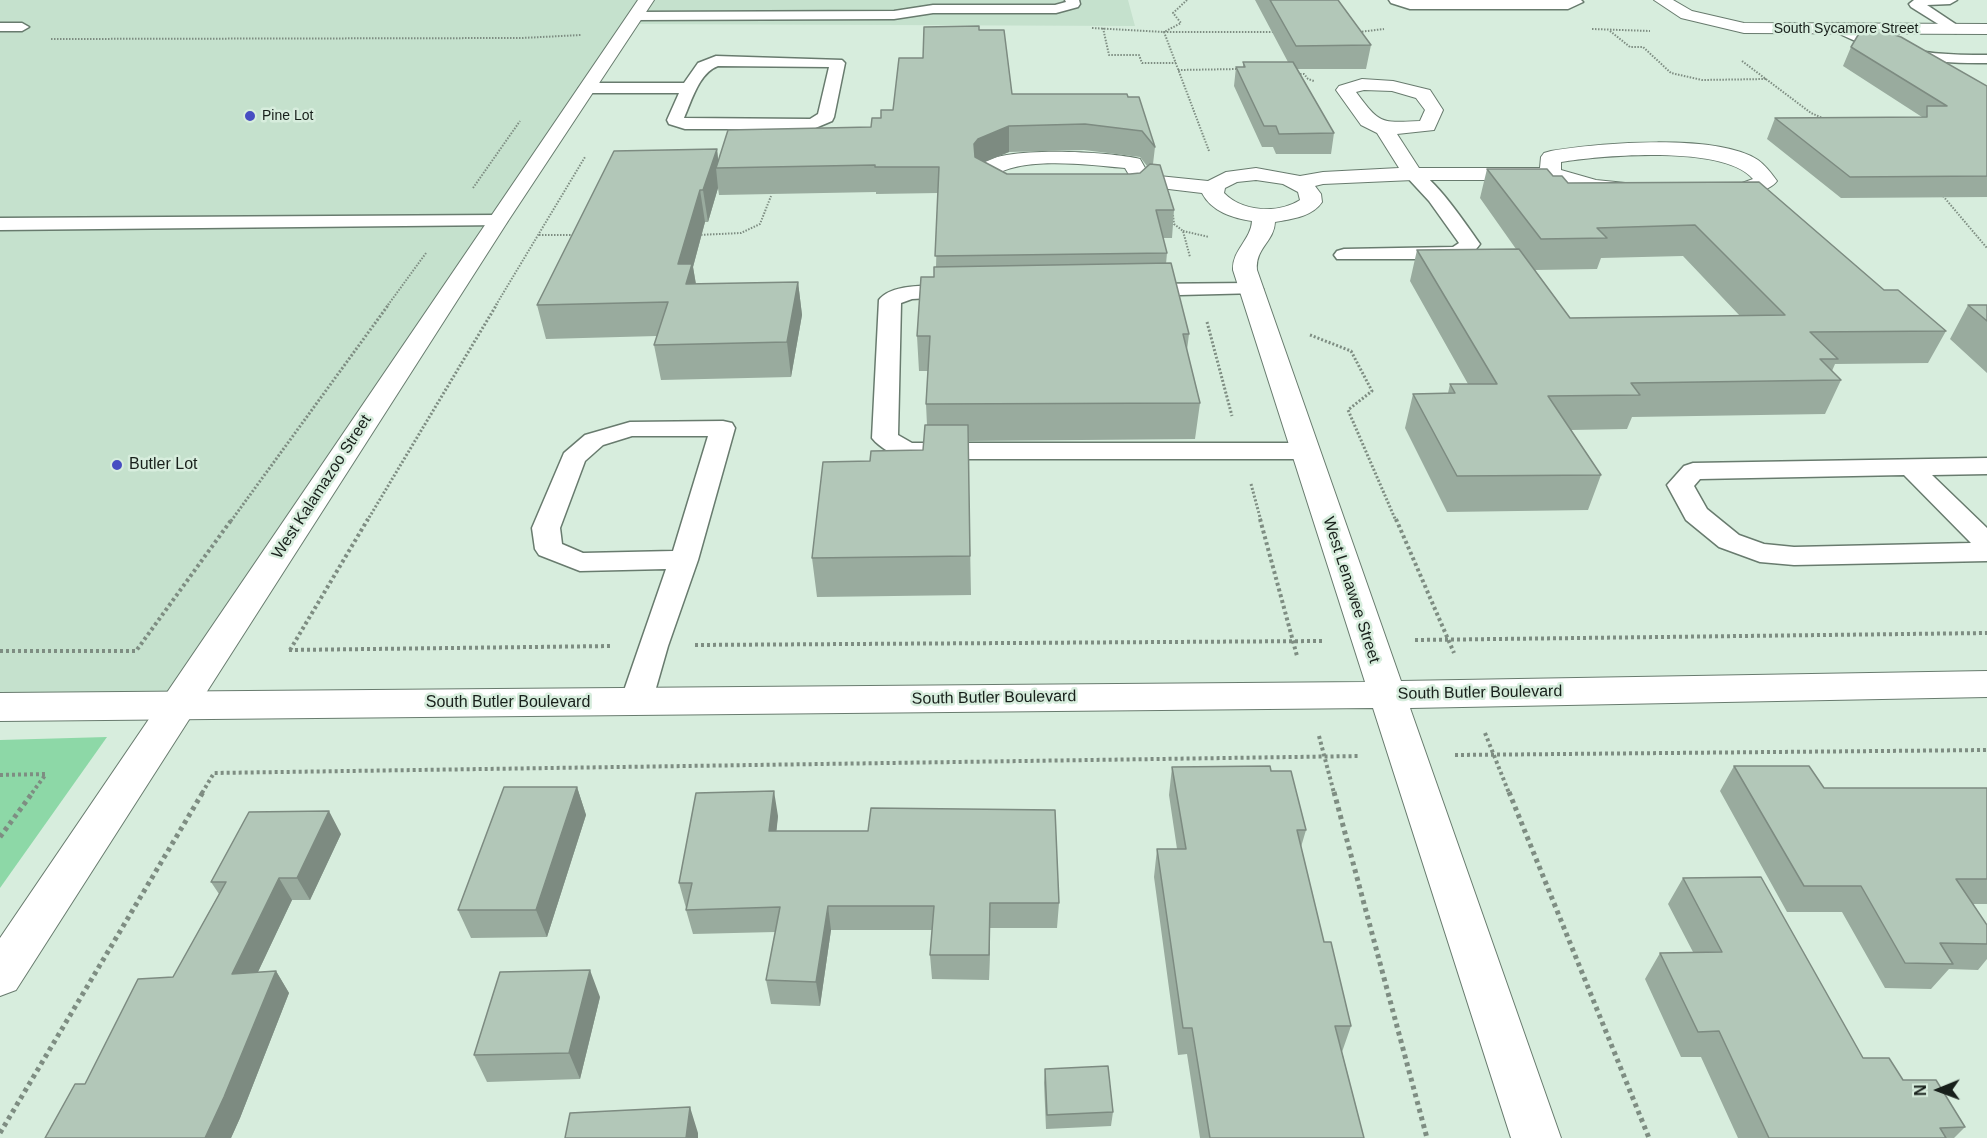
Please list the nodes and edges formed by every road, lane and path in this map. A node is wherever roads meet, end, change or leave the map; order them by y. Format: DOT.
graph roads {
  1 [pos="1072,0"];
  2 [pos="1187,0"];
  3 [pos="1396,0"];
  4 [pos="1574,0"];
  5 [pos="1662,0"];
  6 [pos="1950,0"];
  7 [pos="934,5"];
  8 [pos="641,8"];
  9 [pos="1702,25"];
  10 [pos="1092,28"];
  11 [pos="1103,28"];
  12 [pos="1389,28"];
  13 [pos="1589,29"];
  14 [pos="1841,29"];
  15 [pos="1935,29"];
  16 [pos="1956,29"];
  17 [pos="1987,29"];
  18 [pos="1609,31"];
  19 [pos="1164,32"];
  20 [pos="1283,32"];
  21 [pos="1355,32"];
  22 [pos="48,39"];
  23 [pos="577,44"];
  24 [pos="1985,61"];
  25 [pos="1176,63"];
  26 [pos="1249,69"];
  27 [pos="1178,70"];
  28 [pos="1296,74"];
  29 [pos="1767,79"];
  30 [pos="1317,82"];
  31 [pos="587,88"];
  32 [pos="689,88"];
  33 [pos="522,119"];
  34 [pos="1829,121"];
  35 [pos="1384,129"];
  36 [pos="590,150"];
  37 [pos="1413,174"];
  38 [pos="1550,174"];
  39 [pos="1169,182"];
  40 [pos="1298,183"];
  41 [pos="1214,188"];
  42 [pos="1643,189"];
  43 [pos="1699,189"];
  44 [pos="1031,193"];
  45 [pos="771,196"];
  46 [pos="1943,196"];
  47 [pos="1264,215"];
  48 [pos="497,220"];
  49 [pos="450,221"];
  50 [pos="0,224"];
  51 [pos="1183,231"];
  52 [pos="585,235"];
  53 [pos="691,235"];
  54 [pos="538,236"];
  55 [pos="1987,246"];
  56 [pos="1250,247"];
  57 [pos="1344,255"];
  58 [pos="1198,289"];
  59 [pos="1252,289"];
  60 [pos="1118,290"];
  61 [pos="979,292"];
  62 [pos="1307,327"];
  63 [pos="1242,451"];
  64 [pos="1305,451"];
  65 [pos="1987,466"];
  66 [pos="1911,468"];
  67 [pos="1987,544"];
  68 [pos="1987,552"];
  69 [pos="684,560"];
  70 [pos="1987,633"];
  71 [pos="1449,640"];
  72 [pos="1293,641"];
  73 [pos="1368,641"];
  74 [pos="653,646"];
  75 [pos="0,651"];
  76 [pos="1987,684"];
  77 [pos="1469,693"];
  78 [pos="1308,695"];
  79 [pos="1386,695"];
  80 [pos="636,702"];
  81 [pos="177,705"];
  82 [pos="0,707"];
  83 [pos="1987,750"];
  84 [pos="1493,754"];
  85 [pos="1406,755"];
  86 [pos="1324,756"];
  87 [pos="0,775"];
  88 [pos="0,837"];
  89 [pos="0,976"];
  90 [pos="0,1133"];
  91 [pos="1427,1138"];
  92 [pos="1536,1138"];
  93 [pos="1649,1138"];
  1 -- 7 [label="lane"];
  2 -- 19 [label="path"];
  3 -- 4 [label="lane"];
  5 -- 9 [label="street, South Sycamore Street"];
  6 -- 16 [label="lane"];
  7 -- 8 [label="lane"];
  8 -- 31 [label="street, West Kalamazoo Street"];
  9 -- 14 [label="street, South Sycamore Street"];
  9 -- 18 [label="path"];
  9 -- 29 [label="path"];
  10 -- 11 [label="path"];
  11 -- 19 [label="path"];
  11 -- 25 [label="path"];
  12 -- 21 [label="path"];
  13 -- 18 [label="path"];
  14 -- 15 [label="street, South Sycamore Street"];
  14 -- 24 [label="lane"];
  15 -- 16 [label="street, South Sycamore Street"];
  15 -- 24 [label="lane"];
  16 -- 17 [label="street, South Sycamore Street"];
  18 -- 29 [label="path"];
  19 -- 20 [label="path"];
  19 -- 25 [label="path"];
  22 -- 23 [label="path"];
  25 -- 27 [label="path"];
  26 -- 27 [label="path"];
  27 -- 39 [label="path"];
  28 -- 30 [label="path"];
  29 -- 34 [label="path"];
  31 -- 32 [label="lane"];
  31 -- 48 [label="street, West Kalamazoo Street"];
  32 -- 32 [label="lane"];
  33 -- 49 [label="path"];
  35 -- 37 [label="street"];
  36 -- 54 [label="path"];
  37 -- 38 [label="street"];
  37 -- 40 [label="street"];
  37 -- 57 [label="lane"];
  38 -- 42 [label="street"];
  38 -- 43 [label="street"];
  39 -- 41 [label="street"];
  39 -- 44 [label="street"];
  39 -- 51 [label="path"];
  40 -- 41 [label="street"];
  40 -- 47 [label="street"];
  41 -- 47 [label="street"];
  45 -- 53 [label="path"];
  46 -- 55 [label="path"];
  47 -- 56 [label="street, West Lenawee Street"];
  48 -- 49 [label="lane"];
  48 -- 81 [label="street, West Kalamazoo Street"];
  49 -- 50 [label="lane"];
  49 -- 75 [label="path"];
  51 -- 56 [label="path"];
  51 -- 58 [label="path"];
  52 -- 54 [label="path"];
  54 -- 74 [label="path"];
  56 -- 59 [label="street, West Lenawee Street"];
  58 -- 59 [label="lane"];
  58 -- 60 [label="lane"];
  58 -- 63 [label="path"];
  59 -- 64 [label="street, West Lenawee Street"];
  61 -- 63 [label="lane"];
  62 -- 71 [label="path"];
  63 -- 64 [label="lane"];
  63 -- 72 [label="path"];
  64 -- 73 [label="street, West Lenawee Street"];
  65 -- 66 [label="lane"];
  66 -- 67 [label="lane"];
  66 -- 68 [label="lane"];
  69 -- 69 [label="lane"];
  69 -- 74 [label="lane"];
  70 -- 71 [label="path"];
  71 -- 73 [label="path"];
  71 -- 77 [label="path"];
  72 -- 73 [label="path"];
  72 -- 74 [label="path"];
  72 -- 78 [label="path"];
  73 -- 79 [label="street, West Lenawee Street"];
  74 -- 80 [label="lane"];
  76 -- 77 [label="street, South Butler Boulevard"];
  77 -- 79 [label="street, South Butler Boulevard"];
  77 -- 84 [label="path"];
  78 -- 79 [label="street, South Butler Boulevard"];
  78 -- 80 [label="street, South Butler Boulevard"];
  78 -- 86 [label="path"];
  79 -- 85 [label="street, West Lenawee Street"];
  80 -- 81 [label="street, South Butler Boulevard"];
  81 -- 82 [label="street, South Butler Boulevard"];
  81 -- 89 [label="street, West Kalamazoo Street"];
  83 -- 84 [label="path"];
  84 -- 85 [label="path"];
  84 -- 93 [label="path"];
  85 -- 86 [label="path"];
  85 -- 92 [label="street, West Lenawee Street"];
  86 -- 90 [label="path"];
  86 -- 91 [label="path"];
  87 -- 88 [label="path"];
}
